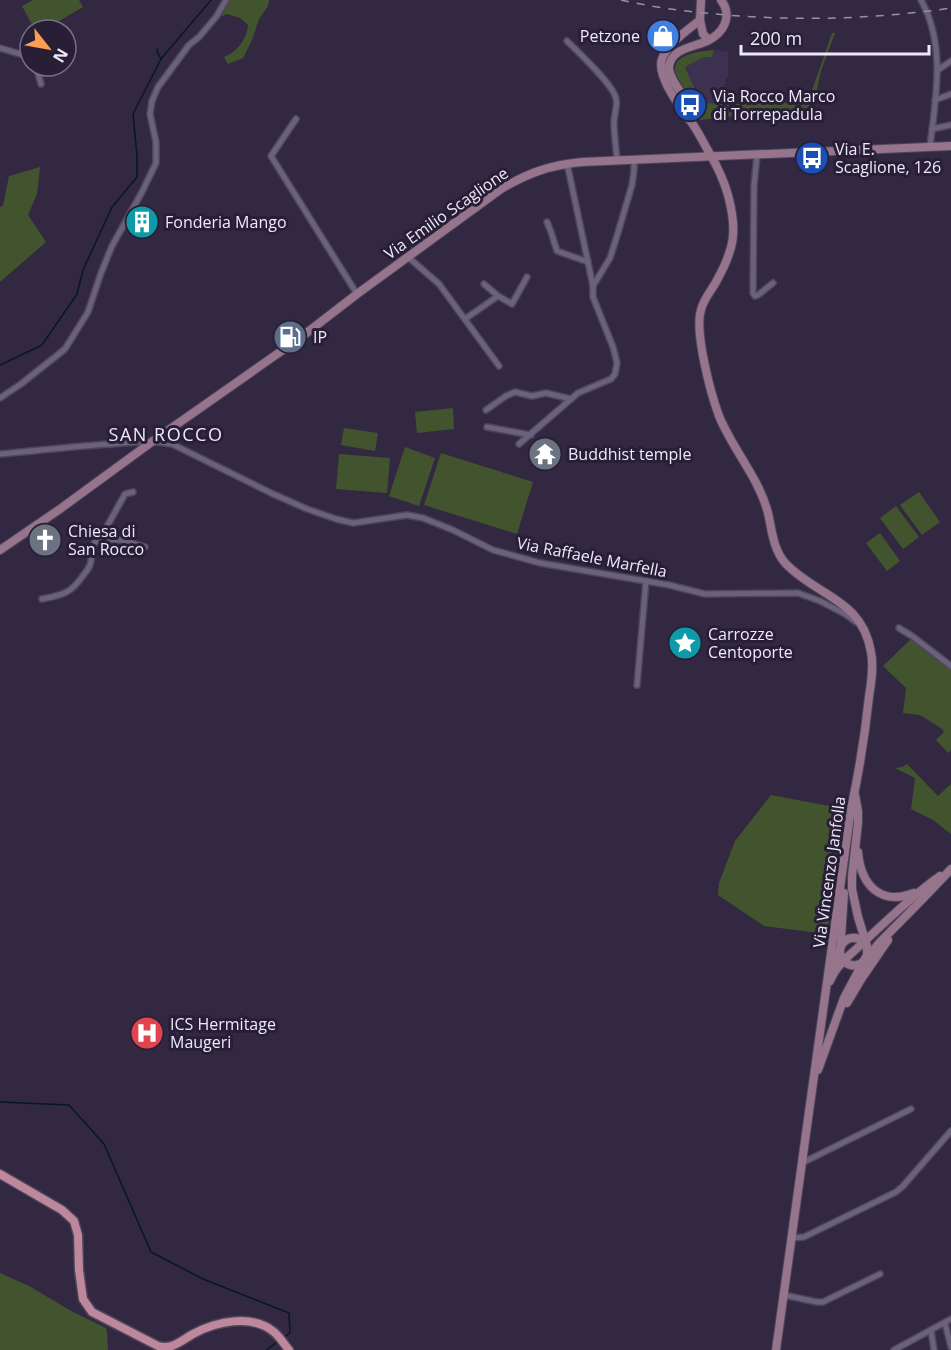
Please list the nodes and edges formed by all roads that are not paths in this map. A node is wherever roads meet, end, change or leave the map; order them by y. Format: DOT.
graph roads {
  1 [pos="226,0"];
  2 [pos="702,0"];
  3 [pos="721,0"];
  4 [pos="922,1"];
  5 [pos="699,20"];
  6 [pos="709,40"];
  7 [pos="567,41"];
  8 [pos="0,48"];
  9 [pos="18,53"];
  10 [pos="951,61"];
  11 [pos="938,70"];
  12 [pos="39,78"];
  13 [pos="41,84"];
  14 [pos="951,94"];
  15 [pos="935,100"];
  16 [pos="688,118"];
  17 [pos="296,119"];
  18 [pos="951,125"];
  19 [pos="932,129"];
  20 [pos="951,146"];
  21 [pos="930,147"];
  22 [pos="757,155"];
  23 [pos="711,156"];
  24 [pos="634,159"];
  25 [pos="617,160"];
  26 [pos="567,163"];
  27 [pos="547,222"];
  28 [pos="408,256"];
  29 [pos="588,262"];
  30 [pos="527,277"];
  31 [pos="773,283"];
  32 [pos="484,284"];
  33 [pos="593,286"];
  34 [pos="357,294"];
  35 [pos="498,296"];
  36 [pos="465,319"];
  37 [pos="499,366"];
  38 [pos="0,398"];
  39 [pos="571,399"];
  40 [pos="486,410"];
  41 [pos="487,427"];
  42 [pos="531,435"];
  43 [pos="153,441"];
  44 [pos="519,444"];
  45 [pos="0,454"];
  46 [pos="133,492"];
  47 [pos="101,536"];
  48 [pos="145,547"];
  49 [pos="0,550"];
  50 [pos="646,582"];
  51 [pos="42,598"];
  52 [pos="863,626"];
  53 [pos="899,628"];
  54 [pos="951,666"];
  55 [pos="637,685"];
  56 [pos="855,791"];
  57 [pos="857,834"];
  58 [pos="843,861"];
  59 [pos="951,868"];
  60 [pos="918,892"];
  61 [pos="901,922"];
  62 [pos="865,941"];
  63 [pos="840,949"];
  64 [pos="865,960"];
  65 [pos="844,961"];
  66 [pos="832,976"];
  67 [pos="826,991"];
  68 [pos="831,1035"];
  69 [pos="814,1081"];
  70 [pos="911,1109"];
  71 [pos="951,1131"];
  72 [pos="802,1163"];
  73 [pos="0,1174"];
  74 [pos="792,1238"];
  75 [pos="880,1274"];
  76 [pos="784,1295"];
  77 [pos="951,1319"];
  78 [pos="945,1323"];
  79 [pos="931,1330"];
  80 [pos="951,1347"];
  81 [pos="289,1350"];
  82 [pos="776,1350"];
  83 [pos="894,1350"];
  84 [pos="934,1350"];
  1 -- 38 [label="street"];
  2 -- 5 [label="main road"];
  3 -- 6 [label="main road"];
  4 -- 11 [label="street"];
  5 -- 6 [label="main road"];
  5 -- 16 [label="main road"];
  6 -- 16 [label="main road"];
  7 -- 25 [label="street"];
  8 -- 9 [label="street"];
  10 -- 11 [label="street"];
  11 -- 15 [label="street"];
  12 -- 13 [label="street"];
  14 -- 15 [label="street"];
  15 -- 19 [label="street"];
  16 -- 23 [label="main road"];
  17 -- 34 [label="street"];
  18 -- 19 [label="street"];
  19 -- 21 [label="street"];
  20 -- 21 [label="main road, Via Emilio Scaglione"];
  21 -- 22 [label="main road, Via Emilio Scaglione"];
  22 -- 23 [label="main road, Via Emilio Scaglione"];
  22 -- 31 [label="street"];
  23 -- 24 [label="main road, Via Emilio Scaglione"];
  23 -- 52 [label="main road"];
  24 -- 25 [label="main road, Via Emilio Scaglione"];
  24 -- 33 [label="street"];
  25 -- 26 [label="main road, Via Emilio Scaglione"];
  26 -- 28 [label="main road, Via Emilio Scaglione"];
  26 -- 29 [label="street"];
  27 -- 29 [label="street"];
  28 -- 34 [label="main road, Via Emilio Scaglione"];
  28 -- 36 [label="street"];
  29 -- 33 [label="street"];
  30 -- 35 [label="street"];
  32 -- 35 [label="street"];
  33 -- 39 [label="street"];
  34 -- 43 [label="main road, Via Emilio Scaglione"];
  35 -- 36 [label="street"];
  36 -- 37 [label="street"];
  39 -- 40 [label="street"];
  39 -- 42 [label="street"];
  41 -- 42 [label="street"];
  42 -- 44 [label="street"];
  43 -- 45 [label="street, Via Raffaele Marfella"];
  43 -- 49 [label="main road, Via Emilio Scaglione"];
  43 -- 50 [label="street, Via Raffaele Marfella"];
  46 -- 47 [label="street"];
  47 -- 48 [label="street"];
  47 -- 51 [label="street"];
  50 -- 52 [label="street, Via Raffaele Marfella"];
  50 -- 55 [label="street"];
  52 -- 56 [label="main road"];
  53 -- 54 [label="street"];
  56 -- 57 [label="main road, Via Vincenzo Janfolla"];
  56 -- 58 [label="main road, Via Vincenzo Janfolla"];
  57 -- 60 [label="main road"];
  57 -- 62 [label="main road, Via Vincenzo Janfolla"];
  58 -- 63 [label="main road"];
  58 -- 67 [label="main road, Via Vincenzo Janfolla"];
  59 -- 60 [label="main road"];
  59 -- 61 [label="main road"];
  60 -- 62 [label="main road"];
  61 -- 64 [label="main road"];
  61 -- 68 [label="main road"];
  62 -- 63 [label="main road"];
  62 -- 64 [label="main road, Via Vincenzo Janfolla"];
  62 -- 65 [label="main road"];
  63 -- 65 [label="main road"];
  63 -- 66 [label="main road"];
  64 -- 65 [label="main road"];
  64 -- 68 [label="main road, Via Vincenzo Janfolla"];
  65 -- 66 [label="main road"];
  66 -- 67 [label="main road"];
  67 -- 69 [label="main road, Via Vincenzo Janfolla"];
  68 -- 69 [label="main road, Via Vincenzo Janfolla"];
  69 -- 72 [label="main road, Via Vincenzo Janfolla"];
  70 -- 72 [label="street"];
  71 -- 74 [label="street"];
  72 -- 74 [label="main road, Via Vincenzo Janfolla"];
  73 -- 81 [label="main road"];
  74 -- 76 [label="main road, Via Vincenzo Janfolla"];
  75 -- 76 [label="street"];
  76 -- 82 [label="main road, Via Vincenzo Janfolla"];
  77 -- 78 [label="street"];
  78 -- 79 [label="street"];
  78 -- 80 [label="street"];
  79 -- 83 [label="street"];
  79 -- 84 [label="street"];
}
